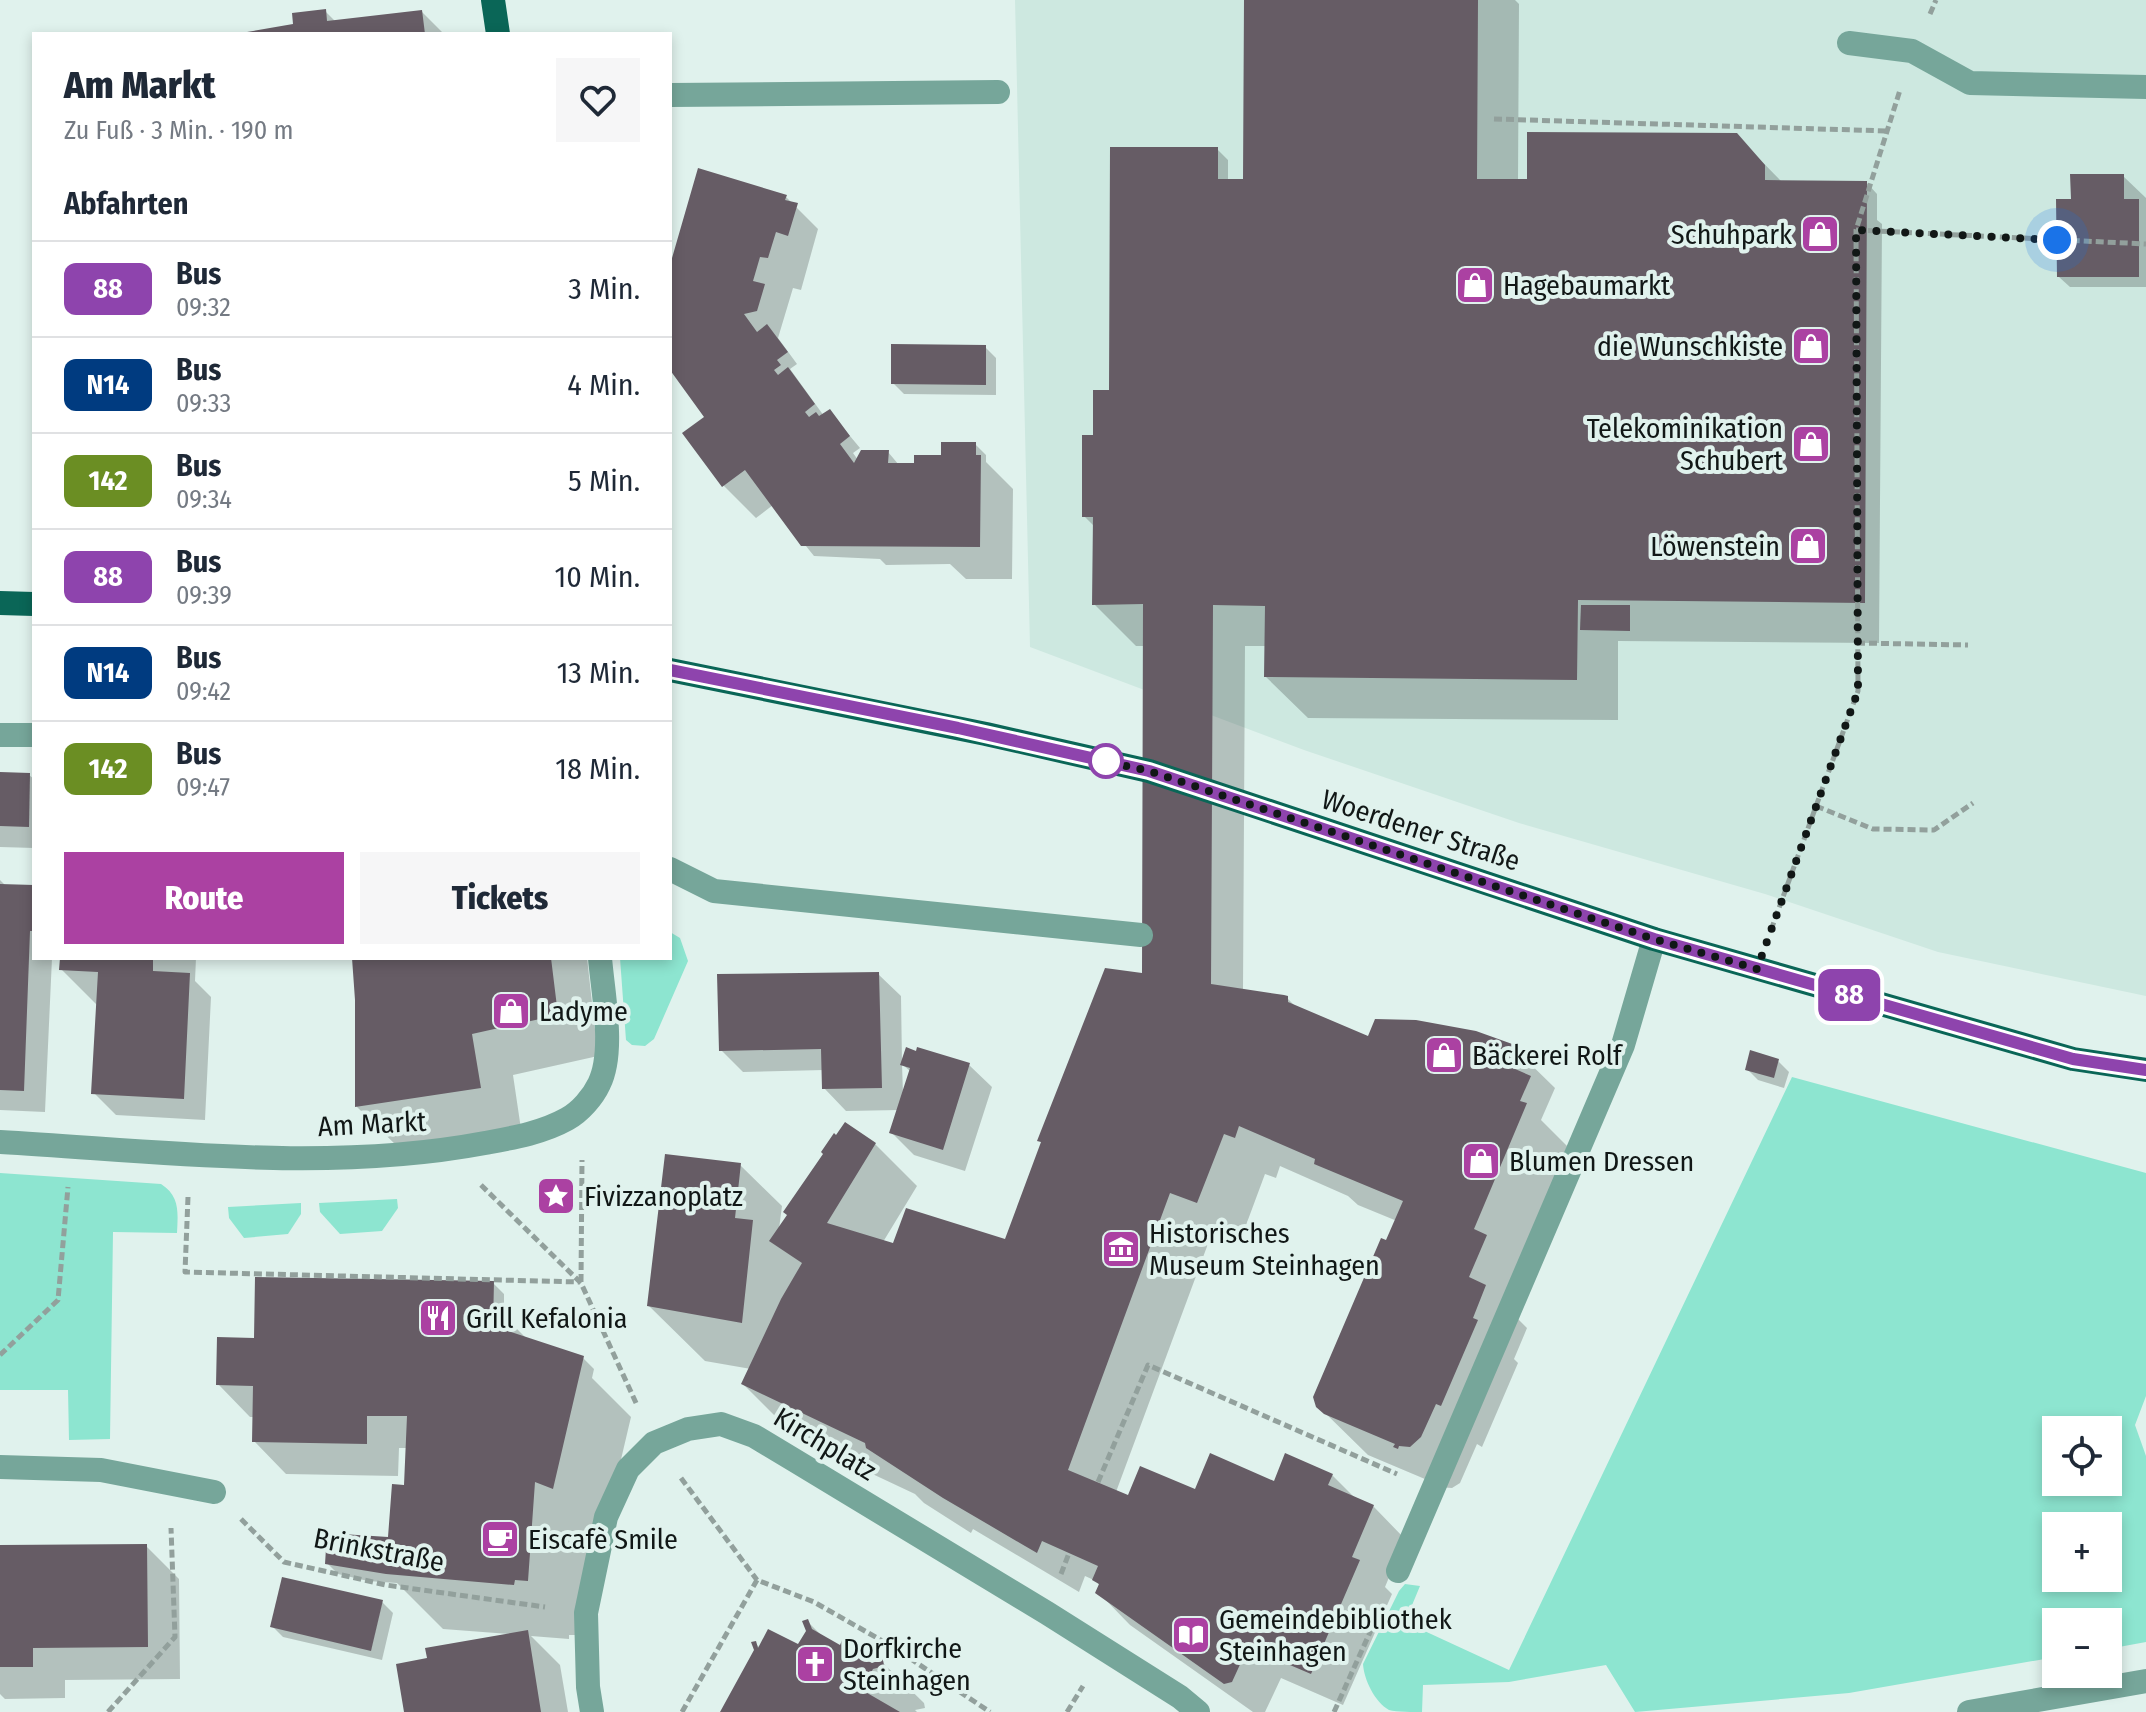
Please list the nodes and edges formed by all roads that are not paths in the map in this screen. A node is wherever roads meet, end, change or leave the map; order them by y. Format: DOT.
graph roads {
  1 [pos="493,0"];
  2 [pos="498,32"];
  3 [pos="1849,43"];
  4 [pos="2146,87"];
  5 [pos="998,92"];
  6 [pos="672,95"];
  7 [pos="0,603"];
  8 [pos="32,604"];
  9 [pos="672,670"];
  10 [pos="0,735"];
  11 [pos="32,735"];
  12 [pos="672,870"];
  13 [pos="1141,935"];
  14 [pos="1654,939"];
  15 [pos="600,960"];
  16 [pos="2146,1070"];
  17 [pos="0,1142"];
  18 [pos="0,1467"];
  19 [pos="214,1492"];
  20 [pos="1398,1571"];
  21 [pos="2146,1681"];
  22 [pos="592,1712"];
  23 [pos="1198,1712"];
  24 [pos="1969,1712"];
  1 -- 2 [label="main road"];
  3 -- 4 [label="street"];
  5 -- 6 [label="street"];
  7 -- 8 [label="main road"];
  9 -- 14 [label="main road, Woerdener Straße"];
  10 -- 11 [label="street"];
  12 -- 13 [label="street"];
  14 -- 16 [label="main road, Woerdener Straße"];
  14 -- 20 [label="street"];
  15 -- 17 [label="street, Am Markt"];
  18 -- 19 [label="street"];
  21 -- 24 [label="street"];
  22 -- 23 [label="street, Kirchplatz"];
}
